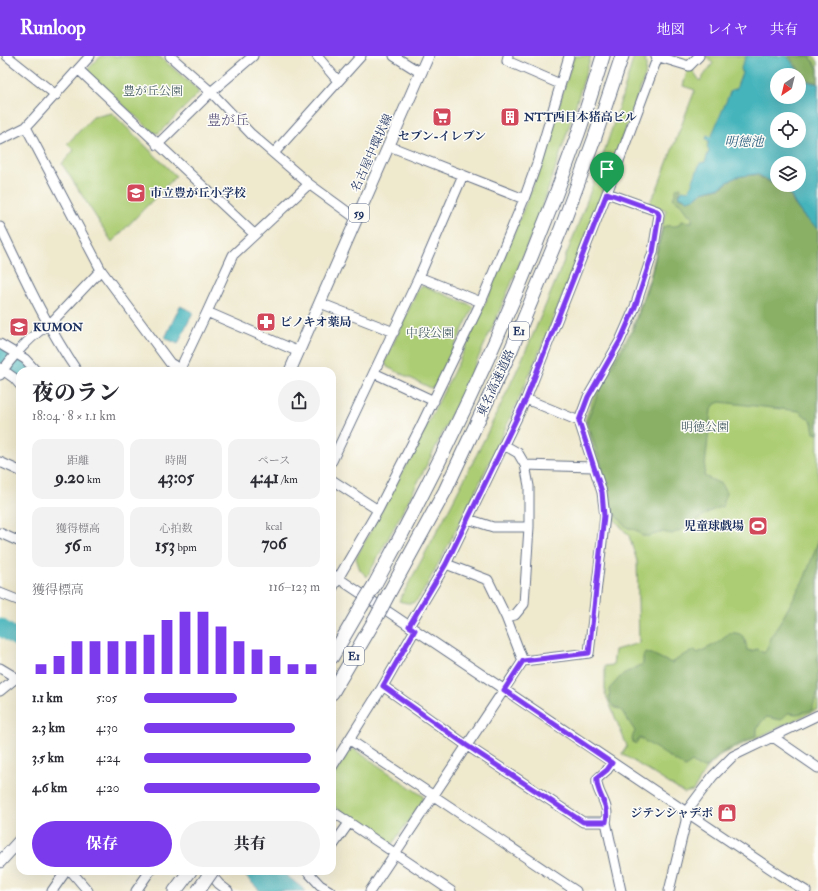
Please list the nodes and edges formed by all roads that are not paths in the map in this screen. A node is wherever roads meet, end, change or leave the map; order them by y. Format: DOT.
graph roads {
  1 [pos="7,56"];
  2 [pos="90,56"];
  3 [pos="170,56"];
  4 [pos="253,56"];
  5 [pos="317,56"];
  6 [pos="361,56"];
  7 [pos="394,56"];
  8 [pos="428,56"];
  9 [pos="508,56"];
  10 [pos="569,56"];
  11 [pos="603,56"];
  12 [pos="622,56"];
  13 [pos="657,56"];
  14 [pos="699,56"];
  15 [pos="78,70"];
  16 [pos="421,73"];
  17 [pos="338,82"];
  18 [pos="560,84"];
  19 [pos="210,92"];
  20 [pos="56,95"];
  21 [pos="26,127"];
  22 [pos="0,140"];
  23 [pos="157,145"];
  24 [pos="389,146"];
  25 [pos="274,153"];
  26 [pos="462,175"];
  27 [pos="309,184"];
  28 [pos="607,193"];
  29 [pos="524,199"];
  30 [pos="356,219"];
  31 [pos="0,227"];
  32 [pos="254,234"];
  33 [pos="101,270"];
  34 [pos="419,277"];
  35 [pos="481,302"];
  36 [pos="320,303"];
  37 [pos="208,312"];
  38 [pos="49,325"];
  39 [pos="394,332"];
  40 [pos="0,344"];
  41 [pos="299,352"];
  42 [pos="16,355"];
  43 [pos="32,367"];
  44 [pos="75,367"];
  45 [pos="174,367"];
  46 [pos="180,367"];
  47 [pos="292,367"];
  48 [pos="2,370"];
  49 [pos="374,373"];
  50 [pos="16,382"];
  51 [pos="526,399"];
  52 [pos="434,401"];
  53 [pos="579,421"];
  54 [pos="504,445"];
  55 [pos="336,453"];
  56 [pos="0,462"];
  57 [pos="525,464"];
  58 [pos="593,468"];
  59 [pos="16,469"];
  60 [pos="336,483"];
  61 [pos="378,510"];
  62 [pos="468,519"];
  63 [pos="529,528"];
  64 [pos="0,533"];
  65 [pos="16,540"];
  66 [pos="446,564"];
  67 [pos="336,574"];
  68 [pos="336,577"];
  69 [pos="0,593"];
  70 [pos="16,599"];
  71 [pos="506,617"];
  72 [pos="412,628"];
  73 [pos="336,650"];
  74 [pos="523,661"];
  75 [pos="0,668"];
  76 [pos="16,678"];
  77 [pos="16,680"];
  78 [pos="336,686"];
  79 [pos="383,686"];
  80 [pos="504,690"];
  81 [pos="0,691"];
  82 [pos="818,715"];
  83 [pos="773,737"];
  84 [pos="350,740"];
  85 [pos="466,745"];
  86 [pos="336,761"];
  87 [pos="612,763"];
  88 [pos="818,768"];
  89 [pos="433,796"];
  90 [pos="686,812"];
  91 [pos="336,814"];
  92 [pos="606,822"];
  93 [pos="349,823"];
  94 [pos="336,841"];
  95 [pos="16,844"];
  96 [pos="394,853"];
  97 [pos="0,862"];
  98 [pos="63,875"];
  99 [pos="74,875"];
  100 [pos="147,875"];
  101 [pos="209,875"];
  102 [pos="211,875"];
  103 [pos="312,875"];
  104 [pos="571,890"];
  105 [pos="52,891"];
  106 [pos="88,891"];
  107 [pos="136,891"];
  108 [pos="198,891"];
  109 [pos="228,891"];
  110 [pos="330,891"];
  111 [pos="370,891"];
  112 [pos="451,891"];
  113 [pos="621,891"];
  114 [pos="669,891"];
  115 [pos="806,891"];
  1 -- 20 [label="street"];
  2 -- 15 [label="street"];
  3 -- 19 [label="street"];
  4 -- 19 [label="street"];
  5 -- 17 [label="street"];
  6 -- 17 [label="street"];
  7 -- 16 [label="street"];
  8 -- 16 [label="main road, 名古屋中環状線 / 59"];
  9 -- 18 [label="street"];
  10 -- 18 [label="street"];
  11 -- 73 [label="highway, 東名高速道路 / E1, bridge"];
  12 -- 78 [label="highway, 東名高速道路 / E1, bridge"];
  13 -- 14 [label="street"];
  13 -- 28 [label="street"];
  15 -- 20 [label="street"];
  15 -- 23 [label="street"];
  16 -- 24 [label="main road, 名古屋中環状線 / 59"];
  17 -- 25 [label="street"];
  18 -- 29 [label="street"];
  19 -- 23 [label="street"];
  19 -- 25 [label="street"];
  20 -- 21 [label="street"];
  21 -- 22 [label="street"];
  21 -- 33 [label="street"];
  23 -- 32 [label="street"];
  24 -- 26 [label="street"];
  24 -- 30 [label="main road, 名古屋中環状線 / 59"];
  25 -- 27 [label="street"];
  26 -- 29 [label="street"];
  26 -- 34 [label="street"];
  27 -- 30 [label="street"];
  27 -- 32 [label="street"];
  28 -- 51 [label="street"];
  28 -- 53 [label="street"];
  29 -- 35 [label="street"];
  30 -- 36 [label="main road, 名古屋中環状線 / 59"];
  31 -- 38 [label="street"];
  32 -- 37 [label="street"];
  33 -- 38 [label="street"];
  33 -- 45 [label="street"];
  34 -- 35 [label="street"];
  34 -- 39 [label="street"];
  35 -- 52 [label="street"];
  36 -- 39 [label="street"];
  36 -- 41 [label="main road, 名古屋中環状線 / 59"];
  37 -- 41 [label="street"];
  37 -- 46 [label="street"];
  38 -- 42 [label="street"];
  38 -- 44 [label="street"];
  39 -- 49 [label="street"];
  40 -- 42 [label="street"];
  41 -- 47 [label="main road, 名古屋中環状線 / 59"];
  42 -- 43 [label="street"];
  42 -- 48 [label="street"];
  48 -- 50 [label="street"];
  49 -- 52 [label="street"];
  49 -- 55 [label="street"];
  51 -- 53 [label="street"];
  51 -- 54 [label="street"];
  52 -- 61 [label="street"];
  53 -- 58 [label="street"];
  54 -- 57 [label="street"];
  54 -- 62 [label="street"];
  56 -- 59 [label="street"];
  57 -- 58 [label="street"];
  57 -- 63 [label="street"];
  58 -- 74 [label="street"];
  60 -- 61 [label="street"];
  61 -- 67 [label="street"];
  62 -- 63 [label="street"];
  62 -- 66 [label="street"];
  63 -- 71 [label="street"];
  64 -- 65 [label="street"];
  66 -- 71 [label="street"];
  66 -- 72 [label="street"];
  68 -- 72 [label="street"];
  69 -- 70 [label="street"];
  71 -- 74 [label="street"];
  72 -- 79 [label="street"];
  72 -- 80 [label="street"];
  74 -- 80 [label="street"];
  75 -- 76 [label="street"];
  77 -- 81 [label="street"];
  79 -- 84 [label="street"];
  79 -- 85 [label="street"];
  80 -- 85 [label="street"];
  80 -- 87 [label="street"];
  82 -- 83 [label="street"];
  83 -- 88 [label="street"];
  83 -- 90 [label="street"];
  84 -- 86 [label="street"];
  84 -- 89 [label="street"];
  85 -- 89 [label="street"];
  85 -- 92 [label="street"];
  87 -- 90 [label="street"];
  87 -- 92 [label="street"];
  89 -- 96 [label="street"];
  89 -- 104 [label="street"];
  90 -- 114 [label="street"];
  90 -- 115 [label="street"];
  91 -- 93 [label="street"];
  92 -- 113 [label="street"];
  93 -- 94 [label="street"];
  93 -- 96 [label="street"];
  95 -- 97 [label="main road"];
  96 -- 111 [label="street"];
  96 -- 112 [label="street"];
  98 -- 105 [label="street"];
  99 -- 106 [label="street"];
  100 -- 107 [label="street"];
  101 -- 108 [label="highway, bridge"];
  102 -- 109 [label="street"];
  103 -- 110 [label="street"];
}
